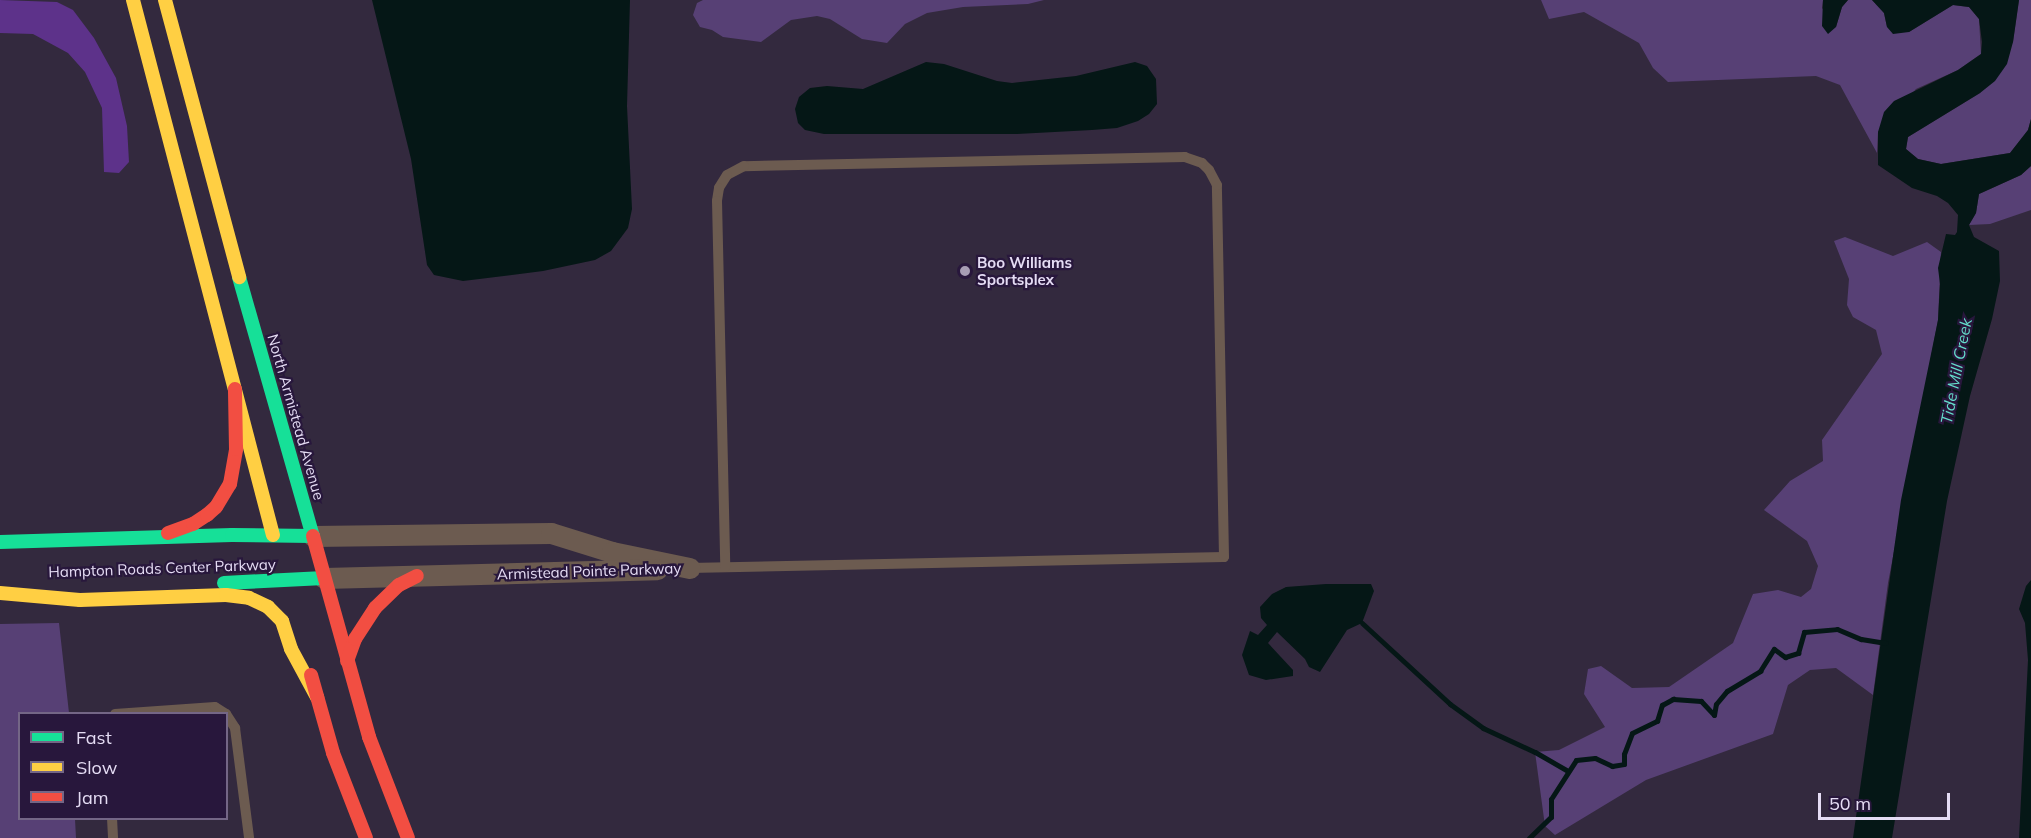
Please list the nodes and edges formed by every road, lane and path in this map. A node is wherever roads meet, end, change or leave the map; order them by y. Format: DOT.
graph roads {
  1 [pos="133,0"];
  2 [pos="165,0"];
  3 [pos="202,202"];
  4 [pos="235,388"];
  5 [pos="313,536"];
  6 [pos="153,539"];
  7 [pos="275,540"];
  8 [pos="0,542"];
  9 [pos="725,567"];
  10 [pos="689,568"];
  11 [pos="417,576"];
  12 [pos="324,578"];
  13 [pos="0,591"];
  14 [pos="294,613"];
  15 [pos="347,661"];
  16 [pos="317,697"];
  17 [pos="126,712"];
  18 [pos="223,712"];
  19 [pos="228,717"];
  20 [pos="112,820"];
  21 [pos="113,838"];
  22 [pos="249,838"];
  23 [pos="366,838"];
  24 [pos="408,838"];
  1 -- 3 [label="main road, North Armistead Avenue"];
  2 -- 3 [label="main road, North Armistead Avenue"];
  3 -- 4 [label="main road, North Armistead Avenue"];
  3 -- 5 [label="main road, North Armistead Avenue"];
  4 -- 6 [label="main road"];
  4 -- 7 [label="main road, North Armistead Avenue"];
  5 -- 7 [label="main road, Hampton Roads Center Parkway"];
  5 -- 10 [label="street, Armistead Pointe Parkway"];
  5 -- 12 [label="main road, North Armistead Avenue"];
  6 -- 7 [label="main road, Hampton Roads Center Parkway"];
  6 -- 8 [label="main road, Hampton Roads Center Parkway"];
  9 -- 9 [label="lane"];
  9 -- 10 [label="lane"];
  10 -- 11 [label="street, Armistead Pointe Parkway"];
  11 -- 12 [label="street, Armistead Pointe Parkway"];
  11 -- 15 [label="main road"];
  12 -- 13 [label="main road, Hampton Roads Center Parkway"];
  12 -- 15 [label="main road, North Armistead Avenue"];
  13 -- 16 [label="main road"];
  14 -- 16 [label="main road"];
  15 -- 24 [label="main road, North Armistead Avenue"];
  16 -- 23 [label="main road"];
  17 -- 18 [label="lane"];
  19 -- 22 [label="lane"];
  20 -- 21 [label="lane"];
}
